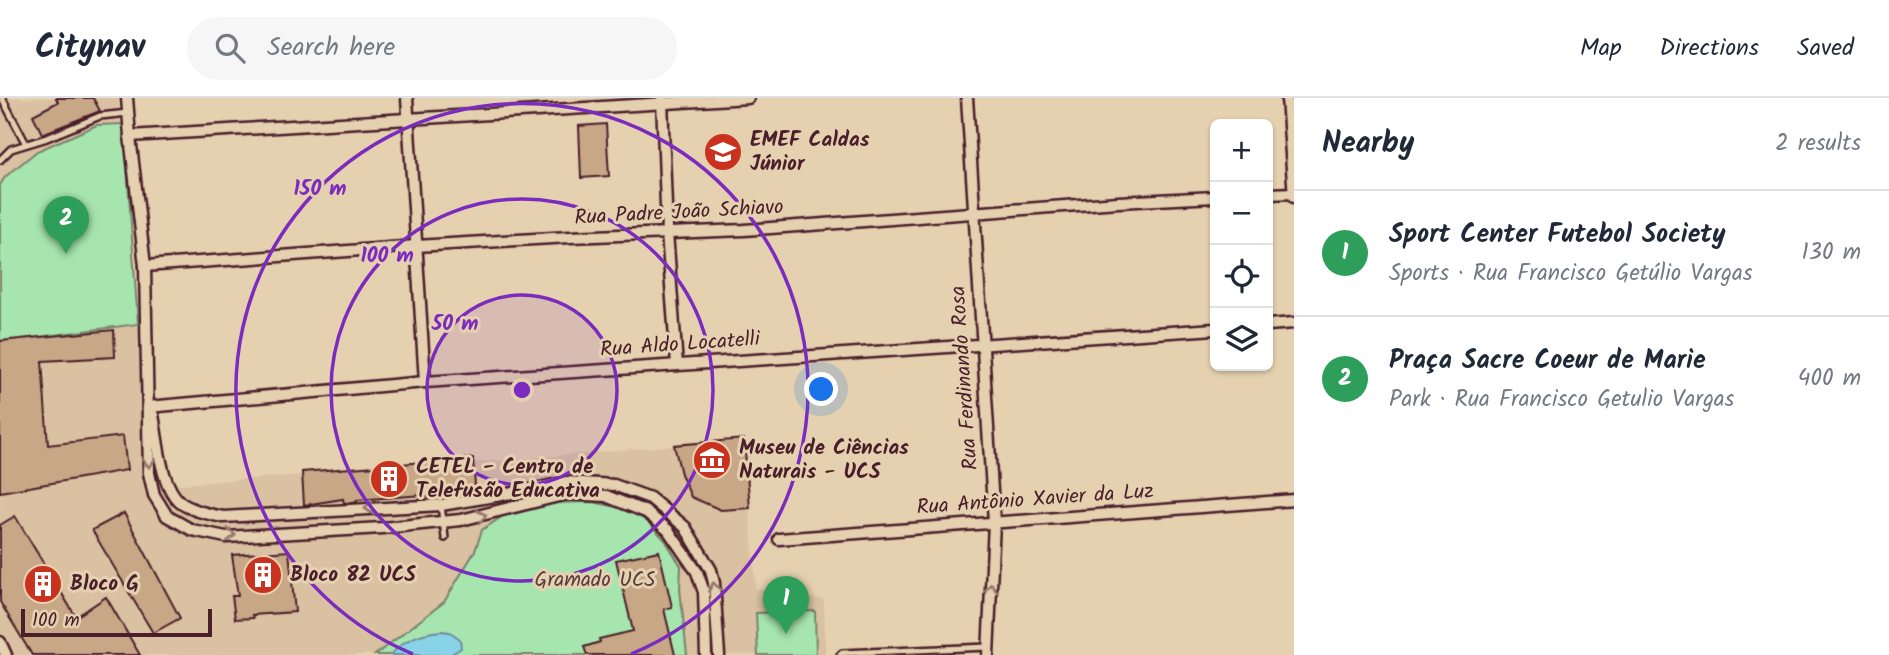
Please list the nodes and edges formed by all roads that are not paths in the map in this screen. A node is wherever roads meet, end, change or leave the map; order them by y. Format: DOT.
graph roads {
  1 [pos="2,98"];
  2 [pos="127,98"];
  3 [pos="407,98"];
  4 [pos="748,98"];
  5 [pos="967,98"];
  6 [pos="1286,98"];
  7 [pos="662,101"];
  8 [pos="128,113"];
  9 [pos="408,119"];
  10 [pos="130,136"];
  11 [pos="26,144"];
  12 [pos="0,160"];
  13 [pos="1273,194"];
  14 [pos="1294,195"];
  15 [pos="1210,197"];
  16 [pos="973,212"];
  17 [pos="667,233"];
  18 [pos="416,246"];
  19 [pos="145,266"];
  20 [pos="1294,323"];
  21 [pos="1273,325"];
  22 [pos="1210,329"];
  23 [pos="982,344"];
  24 [pos="677,365"];
  25 [pos="425,382"];
  26 [pos="150,404"];
  27 [pos="1294,500"];
  28 [pos="442,505"];
  29 [pos="444,521"];
  30 [pos="994,522"];
  31 [pos="445,538"];
  32 [pos="779,539"];
  33 [pos="0,642"];
  34 [pos="988,651"];
  35 [pos="901,653"];
  36 [pos="6,655"];
  37 [pos="706,655"];
  38 [pos="719,655"];
  39 [pos="840,655"];
  1 -- 11 [label="lane"];
  2 -- 8 [label="street"];
  3 -- 9 [label="street"];
  4 -- 7 [label="street"];
  5 -- 16 [label="street, Rua Ferdinando Rosa"];
  6 -- 14 [label="street"];
  7 -- 9 [label="street"];
  7 -- 17 [label="street"];
  8 -- 10 [label="street"];
  8 -- 11 [label="lane"];
  9 -- 10 [label="street"];
  9 -- 18 [label="street"];
  10 -- 19 [label="street"];
  11 -- 12 [label="lane"];
  13 -- 14 [label="street"];
  15 -- 16 [label="street, Rua Padre João Schiavo"];
  16 -- 17 [label="street, Rua Padre João Schiavo"];
  16 -- 23 [label="street, Rua Ferdinando Rosa"];
  17 -- 18 [label="street, Rua Padre João Schiavo"];
  17 -- 24 [label="street"];
  18 -- 19 [label="street, Rua Padre João Schiavo"];
  18 -- 25 [label="street"];
  19 -- 26 [label="street"];
  20 -- 21 [label="street"];
  22 -- 23 [label="street, Rua Aldo Locatelli"];
  23 -- 24 [label="street, Rua Aldo Locatelli"];
  23 -- 30 [label="street, Rua Ferdinando Rosa"];
  24 -- 25 [label="street, Rua Aldo Locatelli"];
  25 -- 26 [label="street, Rua Aldo Locatelli"];
  28 -- 26 [label="street, one-way"];
  26 -- 29 [label="street, one-way"];
  27 -- 30 [label="street, Rua Antônio Xavier da Luz"];
  28 -- 29 [label="lane"];
  38 -- 28 [label="street, one-way"];
  29 -- 31 [label="lane"];
  29 -- 37 [label="street, one-way"];
  30 -- 32 [label="street, Rua Antônio Xavier da Luz"];
  34 -- 30 [label="street, Rua Ferdinando Rosa, one-way"];
  33 -- 36 [label="street"];
  34 -- 35 [label="lane"];
  35 -- 39 [label="lane"];
}
